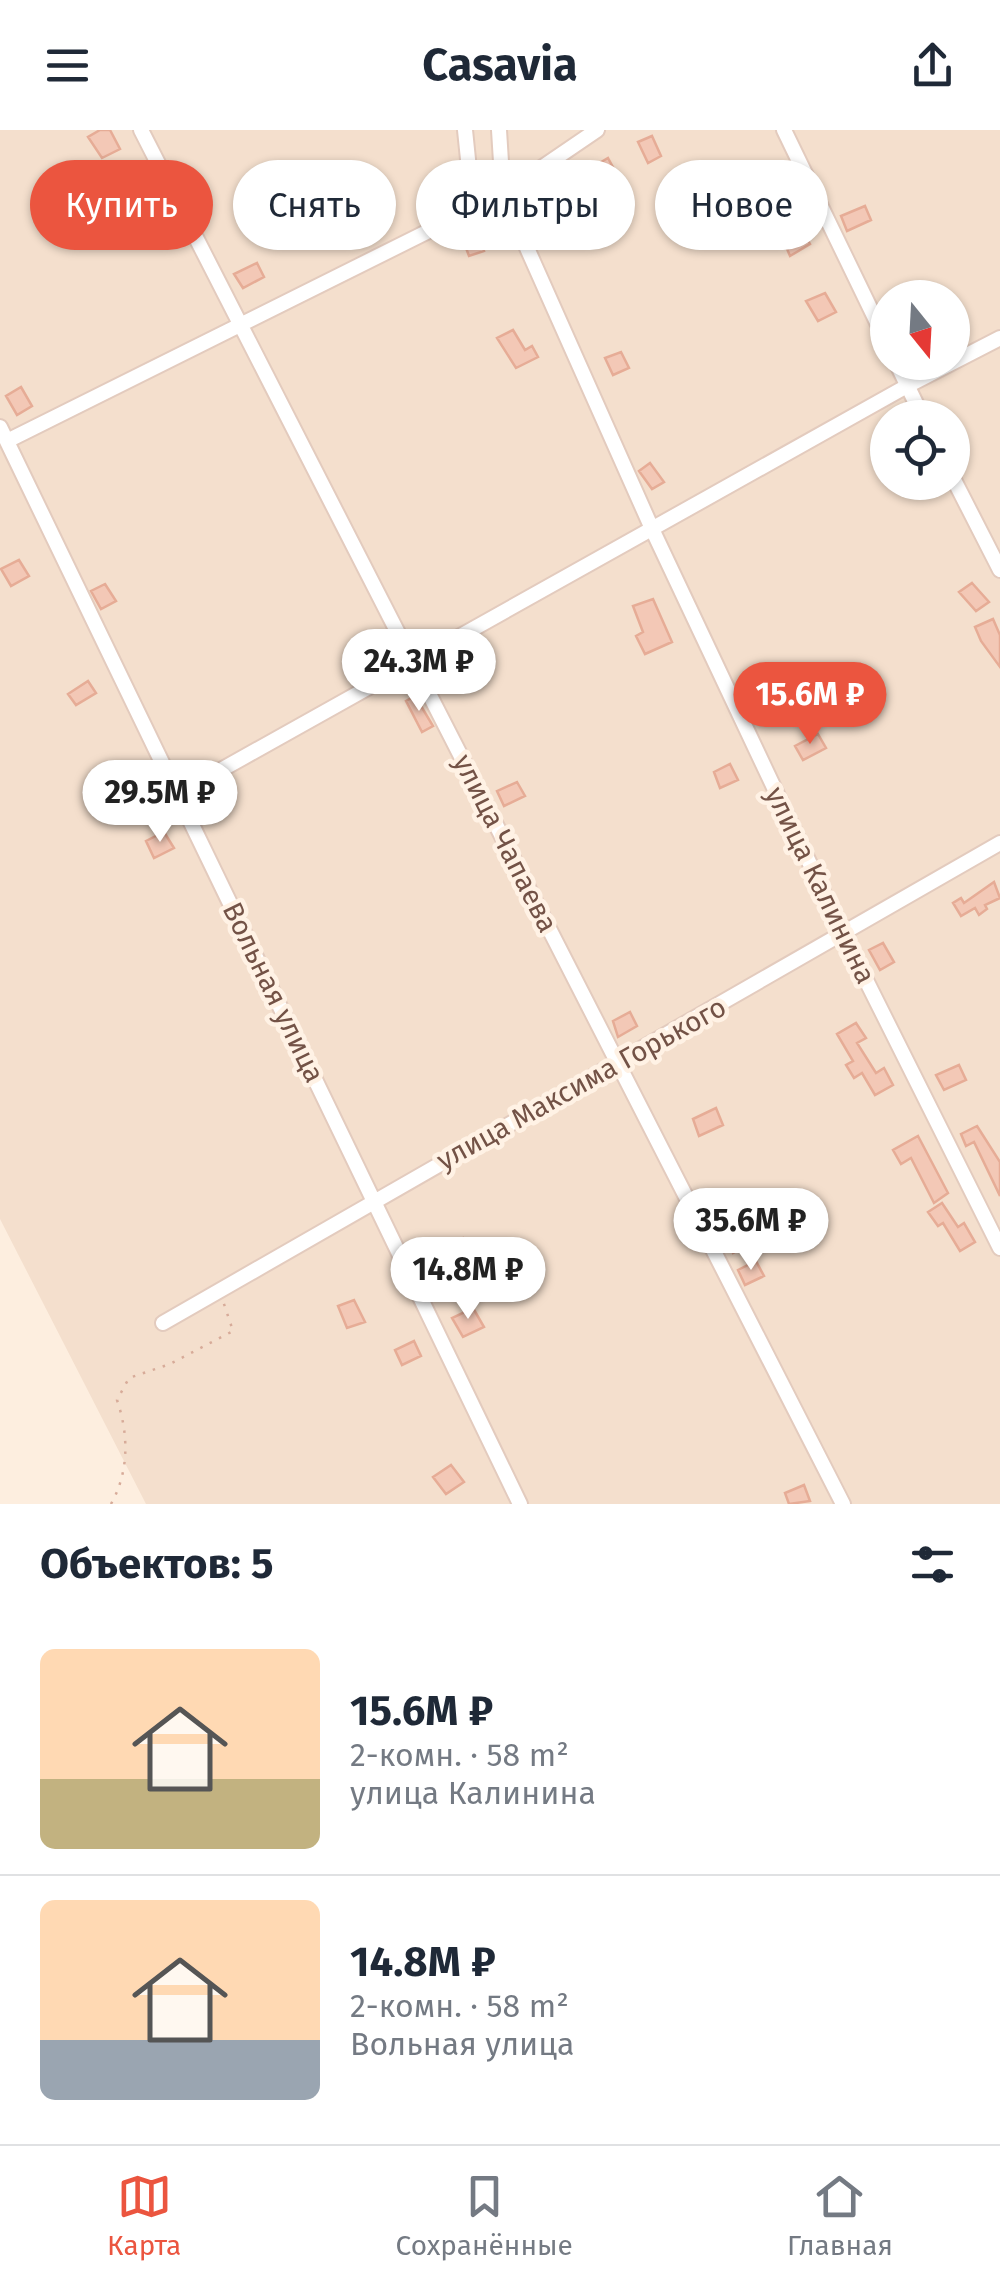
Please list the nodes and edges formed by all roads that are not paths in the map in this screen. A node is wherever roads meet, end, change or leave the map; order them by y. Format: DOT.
graph roads {
  1 [pos="142,130"];
  2 [pos="465,130"];
  3 [pos="499,130"];
  4 [pos="594,130"];
  5 [pos="784,130"];
  6 [pos="468,160"];
  7 [pos="501,160"];
  8 [pos="551,160"];
  9 [pos="416,237"];
  10 [pos="528,250"];
  11 [pos="870,308"];
  12 [pos="241,324"];
  13 [pos="1000,338"];
  14 [pos="905,380"];
  15 [pos="908,386"];
  16 [pos="915,400"];
  17 [pos="3,434"];
  18 [pos="964,500"];
  19 [pos="653,530"];
  20 [pos="1000,570"];
  21 [pos="414,663"];
  22 [pos="178,794"];
  23 [pos="1000,843"];
  24 [pos="843,934"];
  25 [pos="618,1063"];
  26 [pos="374,1200"];
  27 [pos="1000,1248"];
  28 [pos="163,1323"];
  29 [pos="520,1504"];
  30 [pos="842,1504"];
  1 -- 12 [label="street, улица Чапаева"];
  2 -- 6 [label="street"];
  3 -- 7 [label="street, улица Калинина"];
  4 -- 8 [label="street"];
  5 -- 11 [label="street"];
  9 -- 12 [label="street"];
  10 -- 19 [label="street, улица Калинина"];
  12 -- 17 [label="street"];
  12 -- 21 [label="street, улица Чапаева"];
  13 -- 15 [label="street"];
  14 -- 15 [label="street"];
  15 -- 16 [label="street"];
  15 -- 19 [label="street"];
  17 -- 22 [label="street, Вольная улица"];
  18 -- 20 [label="street"];
  19 -- 21 [label="street"];
  19 -- 24 [label="street, улица Калинина"];
  21 -- 22 [label="street"];
  21 -- 25 [label="street, улица Чапаева"];
  22 -- 26 [label="street, Вольная улица"];
  23 -- 24 [label="street, улица Максима Горького"];
  24 -- 25 [label="street, улица Максима Горького"];
  24 -- 27 [label="street, улица Калинина"];
  25 -- 26 [label="street, улица Максима Горького"];
  25 -- 30 [label="street, улица Чапаева"];
  26 -- 28 [label="street, улица Максима Горького"];
  26 -- 29 [label="street, Вольная улица"];
}
